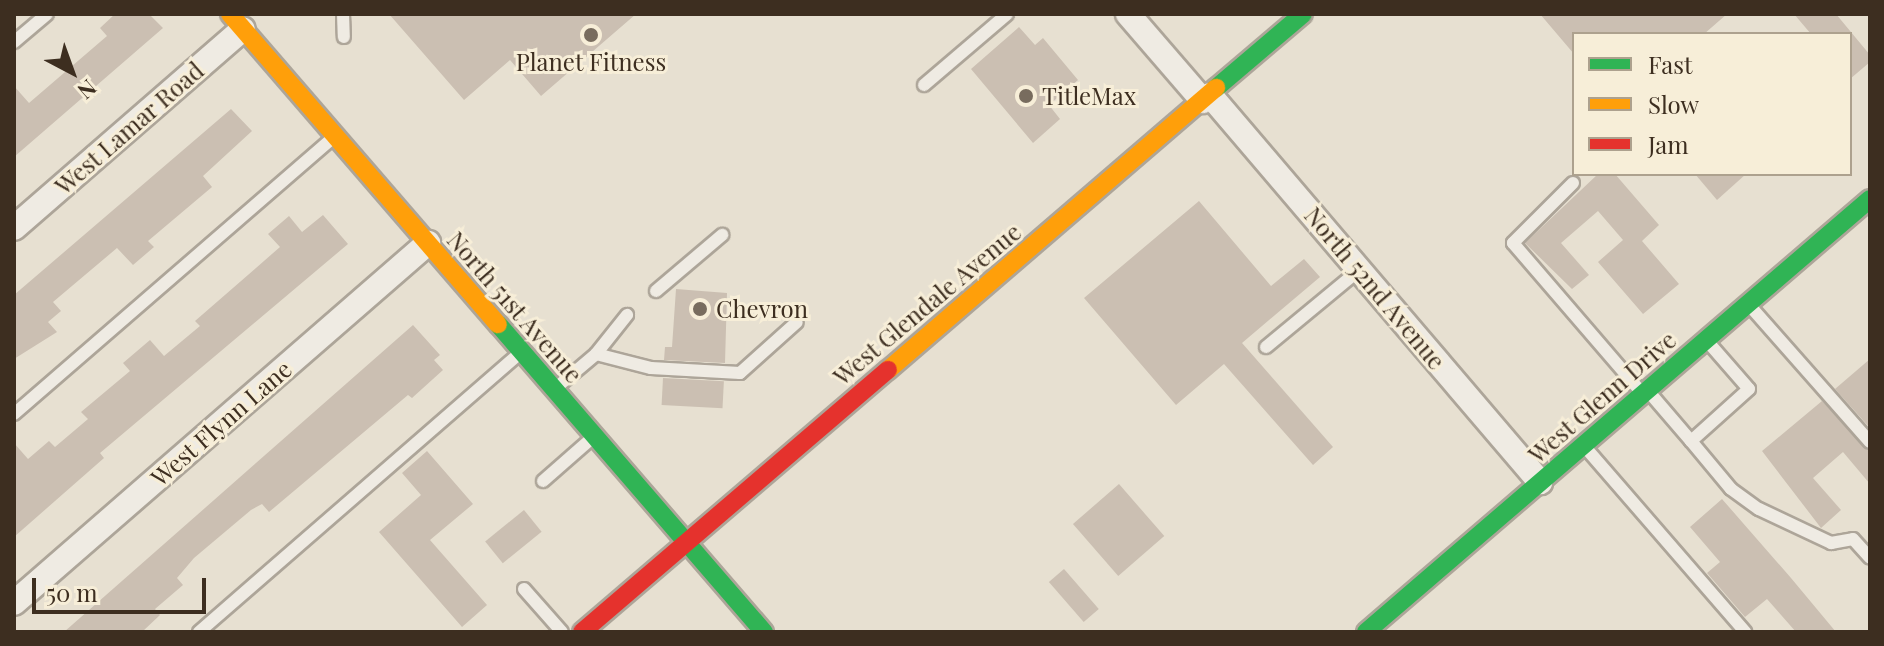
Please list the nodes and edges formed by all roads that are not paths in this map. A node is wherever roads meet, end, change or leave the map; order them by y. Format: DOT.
graph roads {
  1 [pos="47,14"];
  2 [pos="343,14"];
  3 [pos="1007,14"];
  4 [pos="1128,14"];
  5 [pos="1303,14"];
  6 [pos="237,22"];
  7 [pos="344,37"];
  8 [pos="14,42"];
  9 [pos="924,85"];
  10 [pos="1206,98"];
  11 [pos="336,136"];
  12 [pos="1573,183"];
  13 [pos="1870,199"];
  14 [pos="14,228"];
  15 [pos="722,235"];
  16 [pos="428,243"];
  17 [pos="1359,270"];
  18 [pos="656,291"];
  19 [pos="1748,304"];
  20 [pos="627,315"];
  21 [pos="797,322"];
  22 [pos="1706,339"];
  23 [pos="1266,347"];
  24 [pos="522,351"];
  25 [pos="596,354"];
  26 [pos="555,389"];
  27 [pos="1645,392"];
  28 [pos="14,414"];
  29 [pos="595,436"];
  30 [pos="1691,441"];
  31 [pos="1870,442"];
  32 [pos="1583,445"];
  33 [pos="543,481"];
  34 [pos="1540,482"];
  35 [pos="686,541"];
  36 [pos="1870,558"];
  37 [pos="524,589"];
  38 [pos="14,603"];
  39 [pos="199,632"];
  40 [pos="562,632"];
  41 [pos="582,632"];
  42 [pos="764,632"];
  43 [pos="1366,632"];
  44 [pos="1745,632"];
  1 -- 8 [label="lane"];
  2 -- 7 [label="lane"];
  3 -- 9 [label="lane"];
  4 -- 10 [label="street, North 52nd Avenue"];
  5 -- 10 [label="main road, West Glendale Avenue"];
  6 -- 11 [label="main road, North 51st Avenue"];
  6 -- 14 [label="street, West Lamar Road"];
  10 -- 17 [label="street, North 52nd Avenue"];
  10 -- 35 [label="main road, West Glendale Avenue"];
  11 -- 16 [label="main road, North 51st Avenue"];
  11 -- 28 [label="lane"];
  12 -- 27 [label="lane"];
  13 -- 19 [label="main road, West Glenn Drive"];
  15 -- 18 [label="lane"];
  16 -- 24 [label="main road, North 51st Avenue"];
  16 -- 38 [label="street, West Flynn Lane"];
  17 -- 23 [label="lane"];
  17 -- 34 [label="street, North 52nd Avenue"];
  19 -- 22 [label="main road, West Glenn Drive"];
  19 -- 31 [label="lane"];
  20 -- 25 [label="lane"];
  21 -- 25 [label="lane"];
  22 -- 27 [label="main road, West Glenn Drive"];
  22 -- 30 [label="lane"];
  24 -- 26 [label="main road, North 51st Avenue"];
  24 -- 39 [label="lane"];
  25 -- 26 [label="lane"];
  26 -- 29 [label="main road, North 51st Avenue"];
  27 -- 30 [label="lane"];
  27 -- 32 [label="main road, West Glenn Drive"];
  29 -- 33 [label="lane"];
  29 -- 35 [label="main road, North 51st Avenue"];
  30 -- 36 [label="lane"];
  32 -- 34 [label="main road, West Glenn Drive"];
  32 -- 44 [label="lane"];
  34 -- 43 [label="main road, West Glenn Drive"];
  35 -- 41 [label="main road, West Glendale Avenue"];
  35 -- 42 [label="main road, North 51st Avenue"];
  37 -- 40 [label="lane"];
}
